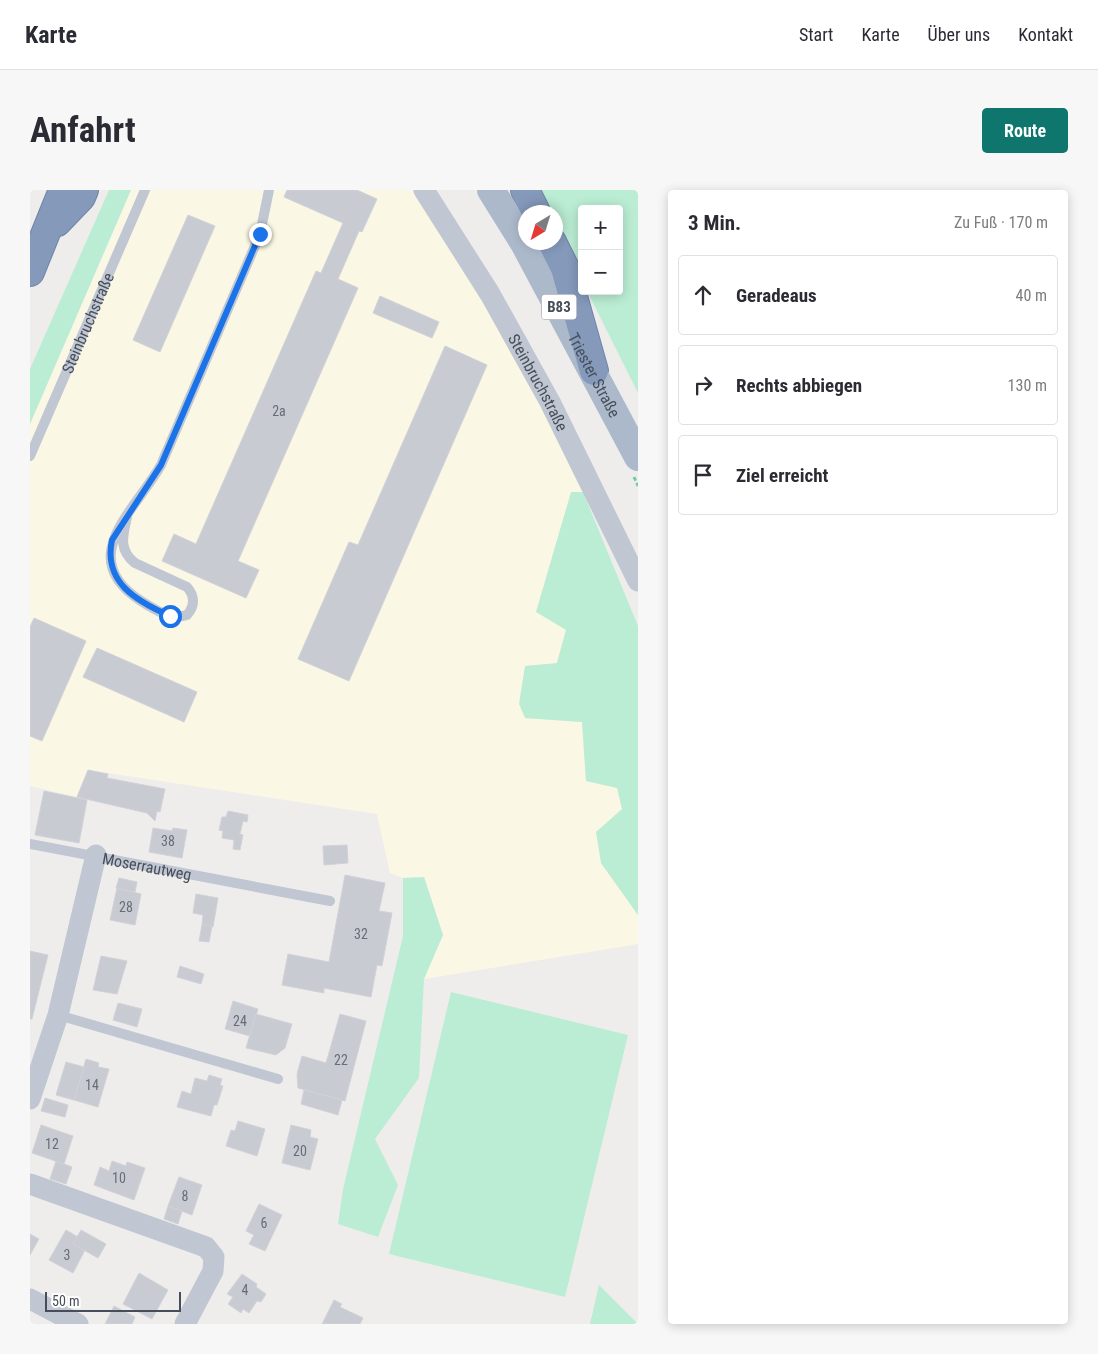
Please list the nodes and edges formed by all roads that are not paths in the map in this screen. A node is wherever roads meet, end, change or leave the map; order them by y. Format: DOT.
graph roads {
  1 [pos="63,190"];
  2 [pos="84,190"];
  3 [pos="145,190"];
  4 [pos="269,190"];
  5 [pos="424,190"];
  6 [pos="491,190"];
  7 [pos="525,190"];
  8 [pos="532,205"];
  9 [pos="47,232"];
  10 [pos="556,250"];
  11 [pos="30,272"];
  12 [pos="594,371"];
  13 [pos="30,456"];
  14 [pos="638,456"];
  15 [pos="127,517"];
  16 [pos="638,581"];
  17 [pos="30,844"];
  18 [pos="96,855"];
  19 [pos="330,902"];
  20 [pos="58,1015"];
  21 [pos="278,1079"];
  22 [pos="30,1099"];
  23 [pos="30,1184"];
  24 [pos="30,1299"];
  25 [pos="78,1324"];
  26 [pos="185,1324"];
  1 -- 9 [label="highway"];
  2 -- 9 [label="highway"];
  3 -- 13 [label="lane, Steinbruchstraße"];
  4 -- 15 [label="lane"];
  5 -- 16 [label="street, Steinbruchstraße"];
  6 -- 12 [label="main road, Triester Straße / B83"];
  7 -- 8 [label="highway"];
  9 -- 11 [label="highway"];
  10 -- 12 [label="highway"];
  12 -- 14 [label="main road, Triester Straße / B83"];
  15 -- 15 [label="lane"];
  17 -- 18 [label="lane"];
  18 -- 19 [label="lane, Moserrautweg"];
  18 -- 20 [label="street, Moserrautweg"];
  20 -- 21 [label="lane"];
  20 -- 22 [label="street, Moserrautweg"];
  23 -- 26 [label="street"];
  24 -- 25 [label="street"];
}
